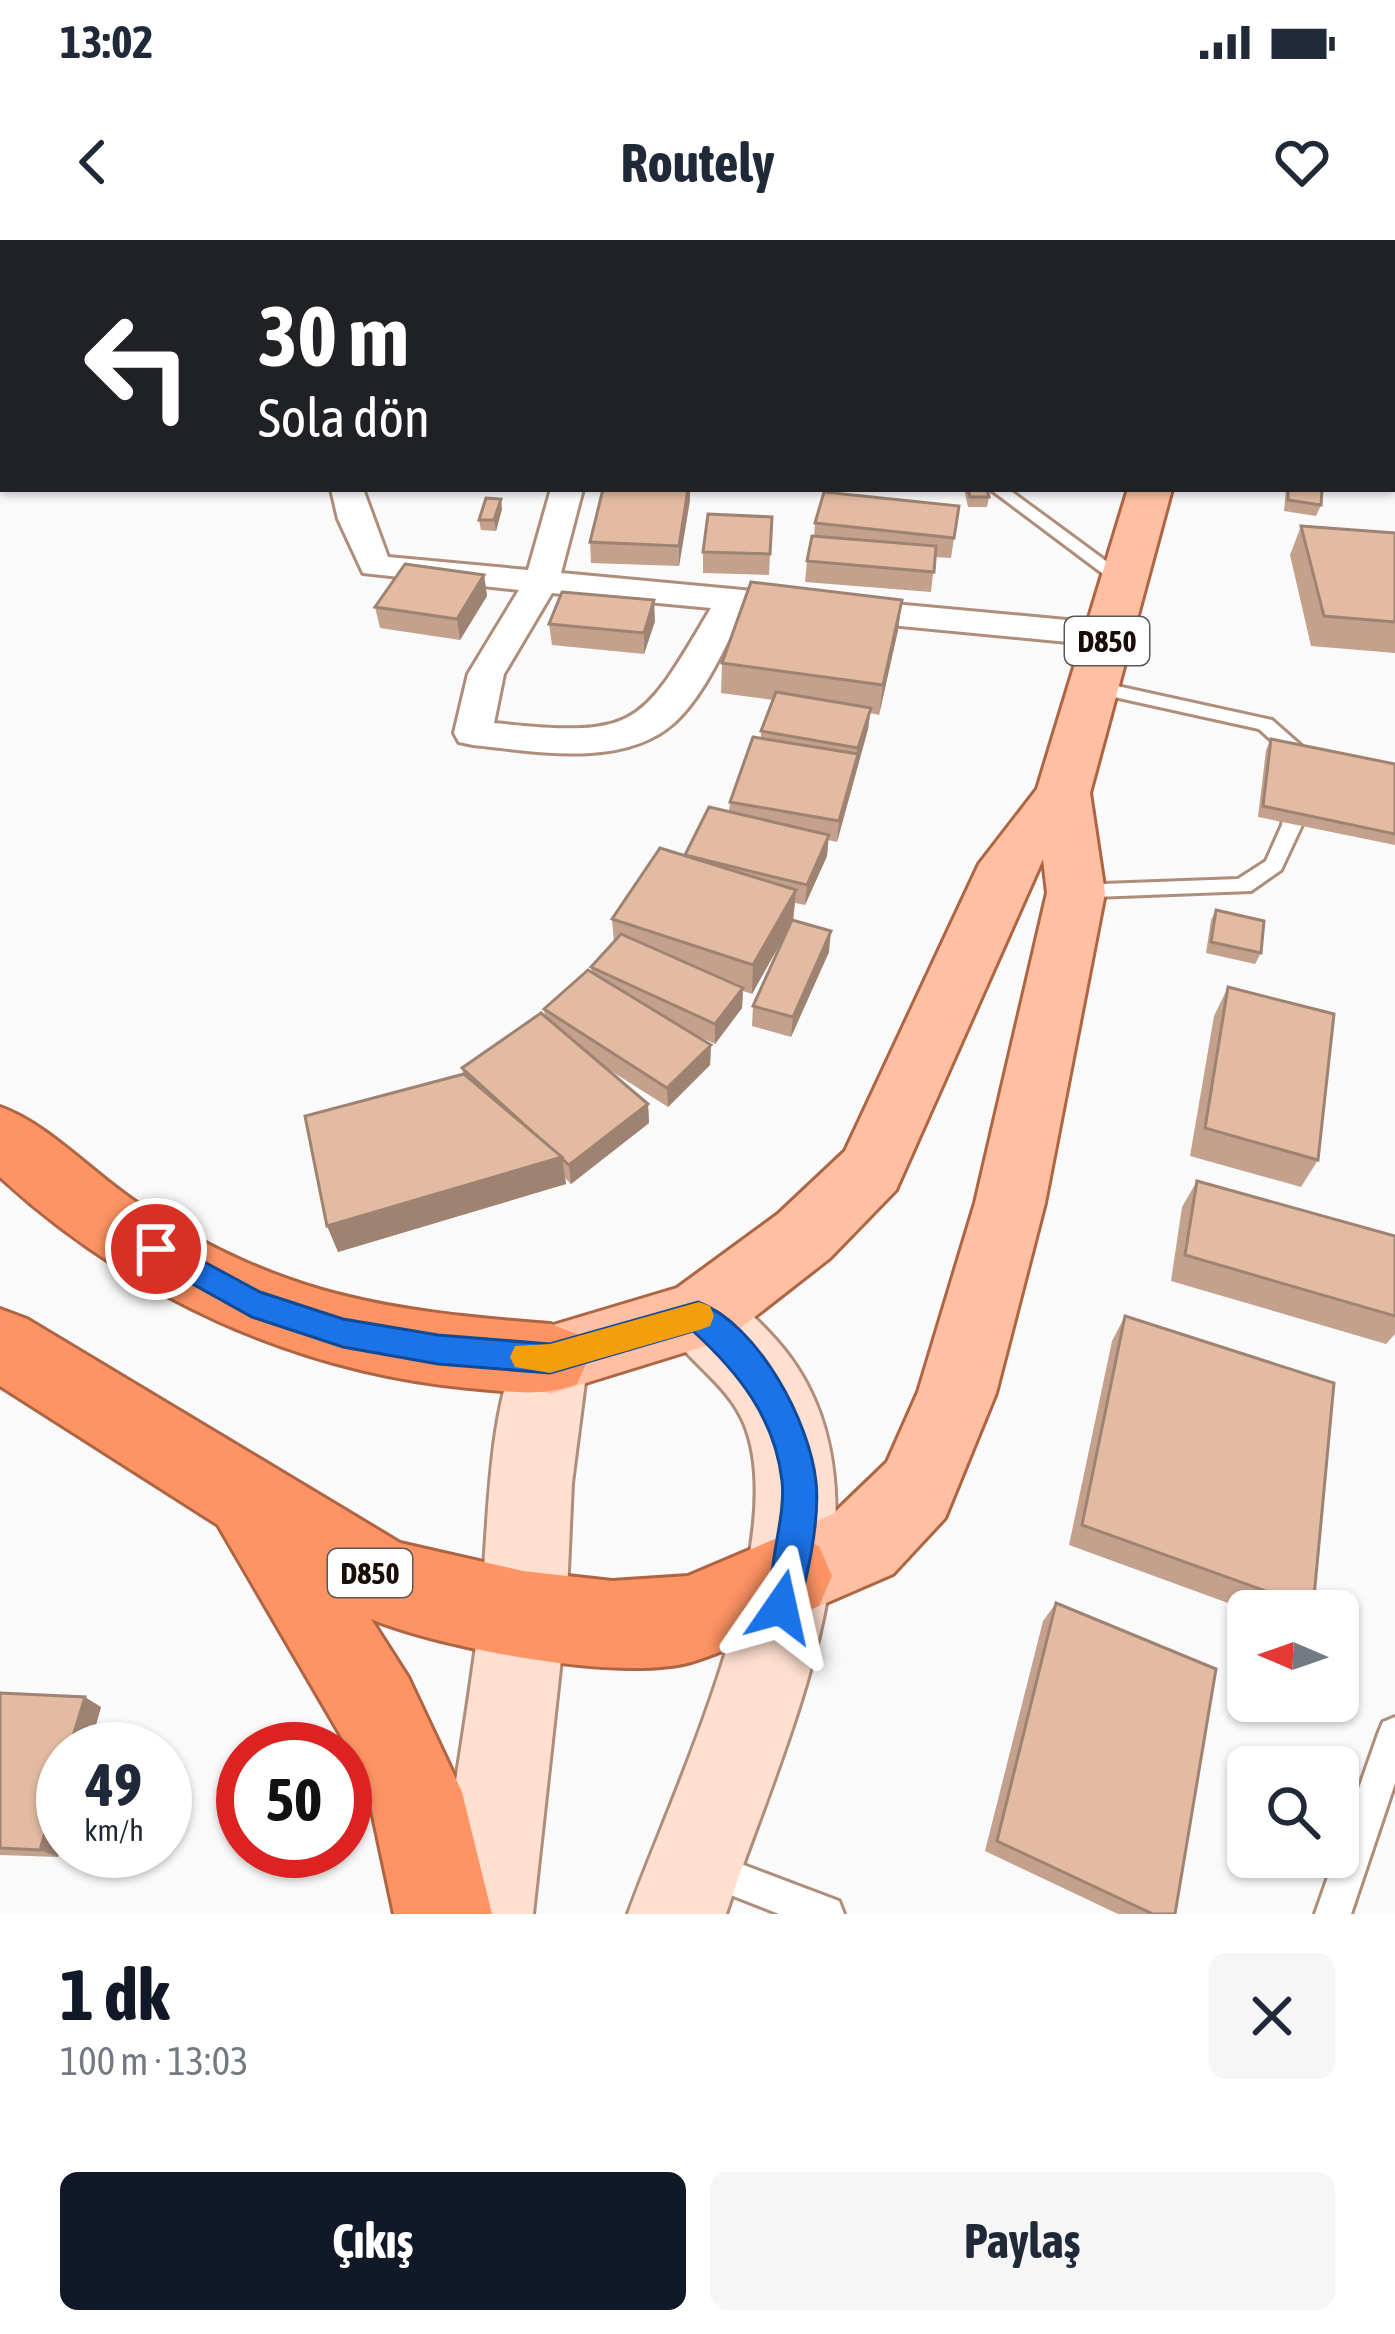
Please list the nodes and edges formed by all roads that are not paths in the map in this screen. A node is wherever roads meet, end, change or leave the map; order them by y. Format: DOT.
graph roads {
  1 [pos="348,492"];
  2 [pos="566,492"];
  3 [pos="1002,492"];
  4 [pos="1149,492"];
  5 [pos="543,579"];
  6 [pos="1124,580"];
  7 [pos="734,598"];
  8 [pos="1108,635"];
  9 [pos="1094,687"];
  10 [pos="1063,793"];
  11 [pos="1076,893"];
  12 [pos="0,1135"];
  13 [pos="698,1316"];
  14 [pos="0,1345"];
  15 [pos="550,1359"];
  16 [pos="244,1492"];
  17 [pos="789,1576"];
  18 [pos="523,1614"];
  19 [pos="1395,1734"];
  20 [pos="685,1889"];
  21 [pos="442,1914"];
  22 [pos="484,1914"];
  23 [pos="826,1914"];
  24 [pos="1333,1914"];
  1 -- 5 [label="street"];
  2 -- 5 [label="street"];
  3 -- 6 [label="lane"];
  4 -- 6 [label="main road, D850"];
  5 -- 7 [label="street"];
  5 -- 7 [label="street"];
  6 -- 8 [label="main road, D850"];
  7 -- 8 [label="street"];
  8 -- 9 [label="main road, D850"];
  9 -- 10 [label="main road, D850"];
  9 -- 11 [label="lane"];
  10 -- 11 [label="main road"];
  10 -- 13 [label="main road"];
  11 -- 17 [label="main road"];
  12 -- 15 [label="highway"];
  13 -- 15 [label="main road"];
  13 -- 17 [label="main road"];
  14 -- 16 [label="highway, D850"];
  15 -- 18 [label="main road"];
  16 -- 18 [label="highway, D850"];
  16 -- 21 [label="highway"];
  17 -- 18 [label="highway, D850"];
  17 -- 20 [label="main road"];
  18 -- 22 [label="main road"];
  19 -- 24 [label="lane"];
  20 -- 23 [label="lane"];
}
